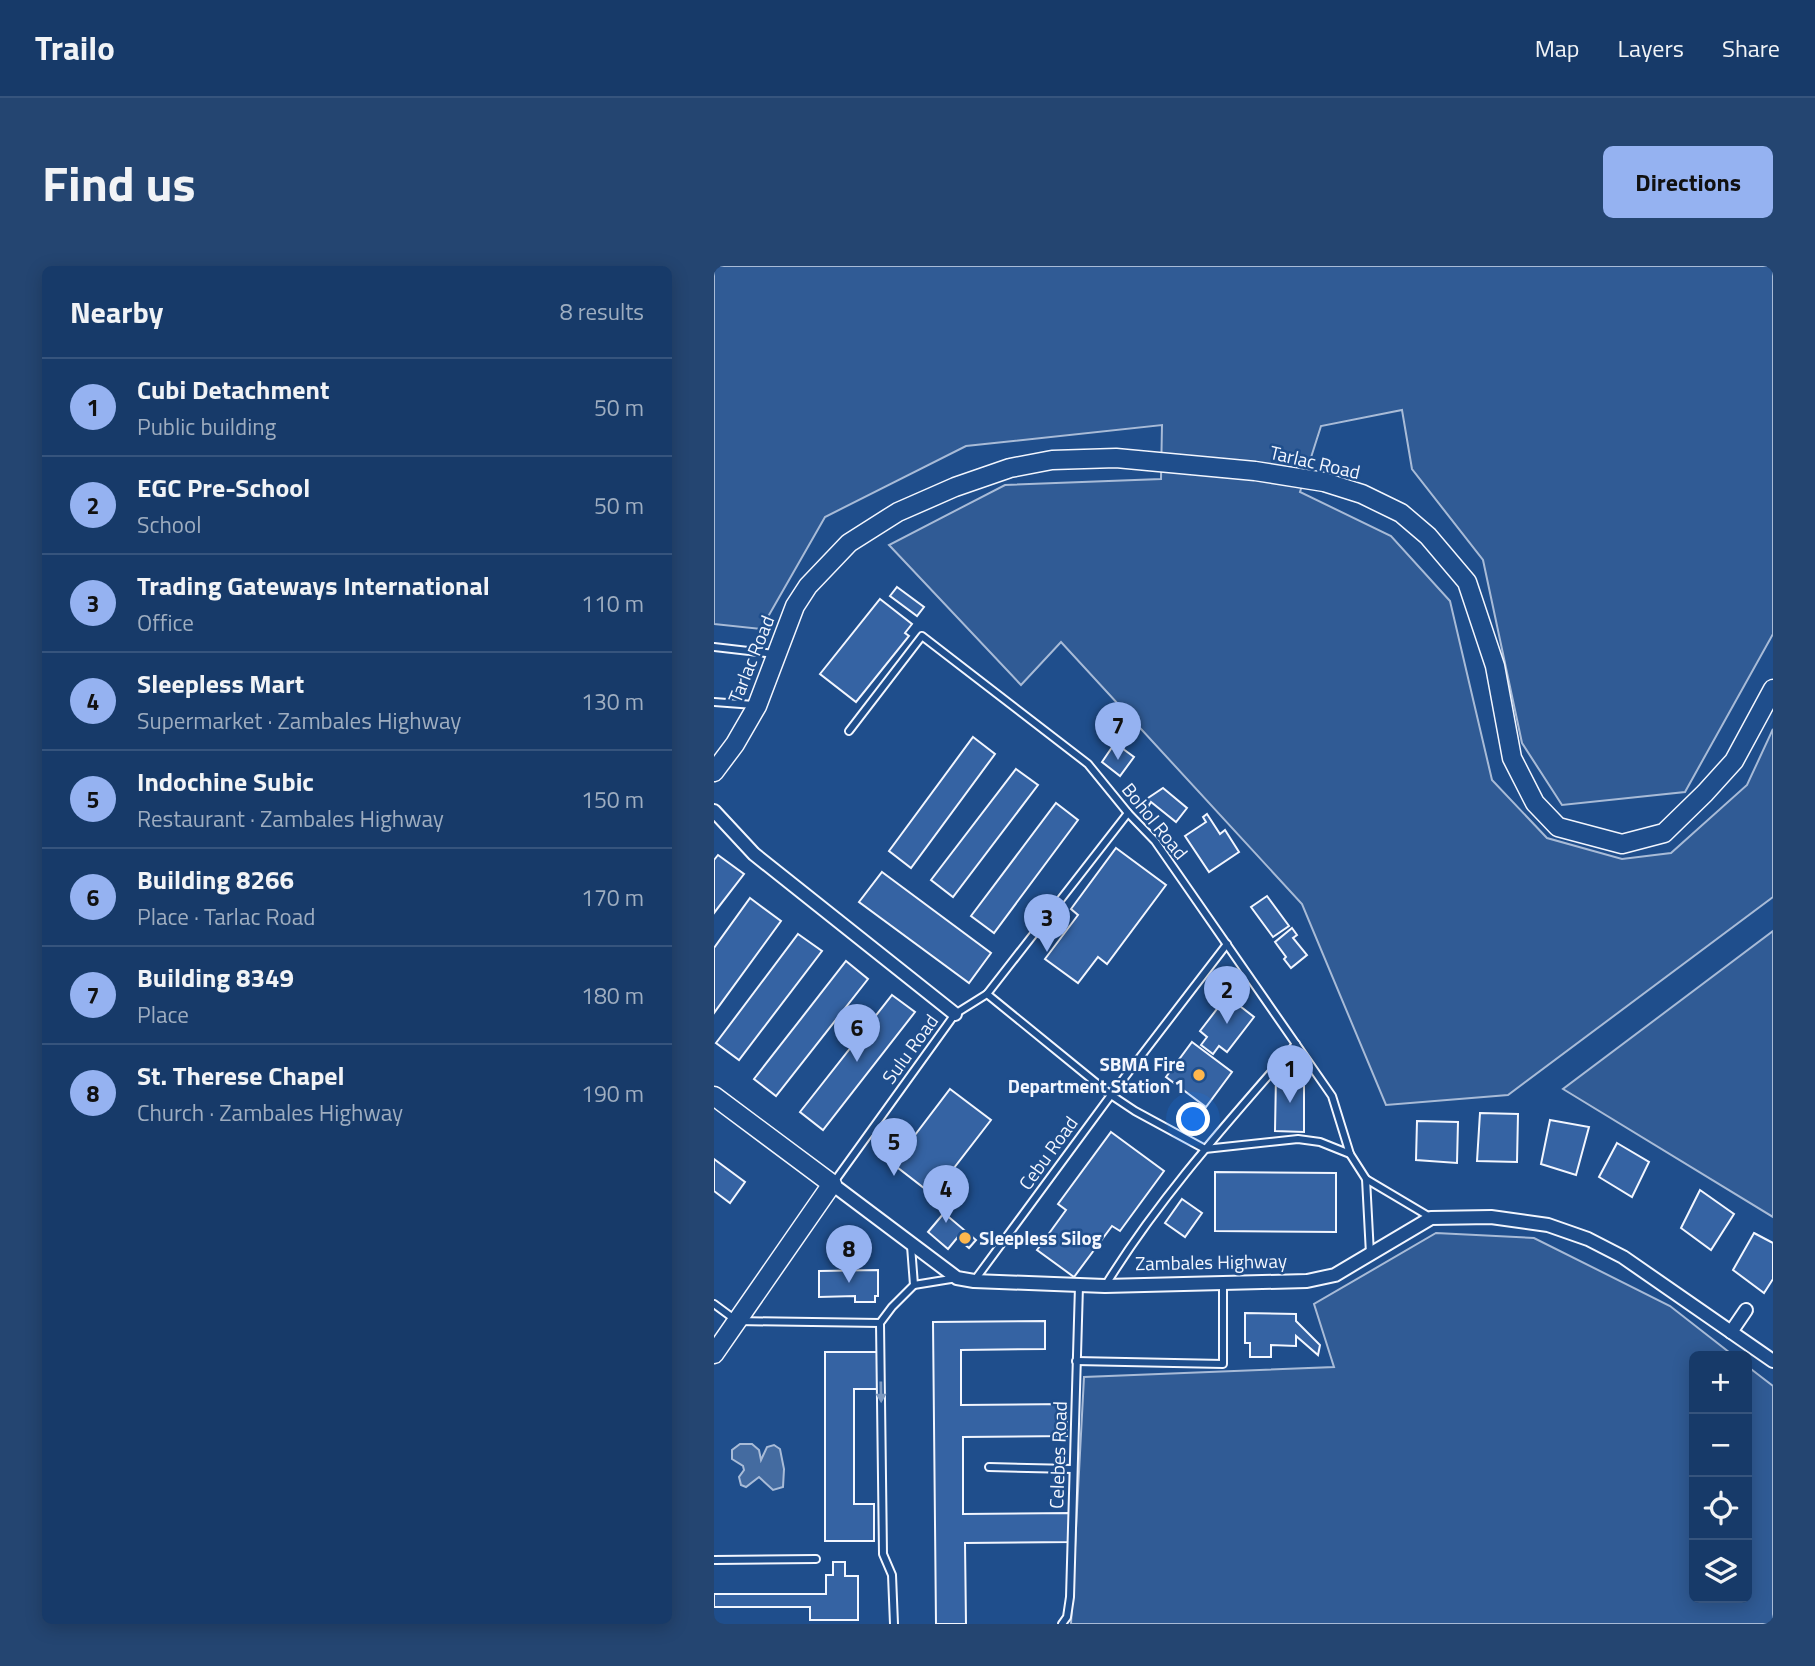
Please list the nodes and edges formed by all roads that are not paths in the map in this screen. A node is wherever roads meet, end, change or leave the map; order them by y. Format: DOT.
graph roads {
  1 [pos="714,647"];
  2 [pos="776,654"];
  3 [pos="1773,689"];
  4 [pos="714,702"];
  5 [pos="757,706"];
  6 [pos="849,730"];
  7 [pos="714,772"];
  8 [pos="714,811"];
  9 [pos="1128,813"];
  10 [pos="1227,944"];
  11 [pos="987,994"];
  12 [pos="955,1014"];
  13 [pos="1296,1044"];
  14 [pos="1111,1095"];
  15 [pos="714,1096"];
  16 [pos="1205,1149"];
  17 [pos="1350,1154"];
  18 [pos="1366,1179"];
  19 [pos="832,1184"];
  20 [pos="1431,1218"];
  21 [pos="911,1244"];
  22 [pos="1370,1254"];
  23 [pos="957,1278"];
  24 [pos="974,1282"];
  25 [pos="1223,1283"];
  26 [pos="914,1285"];
  27 [pos="1079,1286"];
  28 [pos="1105,1286"];
  29 [pos="714,1304"];
  30 [pos="1746,1310"];
  31 [pos="737,1321"];
  32 [pos="880,1323"];
  33 [pos="1731,1332"];
  34 [pos="714,1354"];
  35 [pos="1076,1361"];
  36 [pos="1773,1361"];
  37 [pos="989,1467"];
  38 [pos="1073,1469"];
  39 [pos="816,1559"];
  40 [pos="714,1560"];
  41 [pos="894,1624"];
  42 [pos="1062,1624"];
  1 -- 2 [label="lane"];
  2 -- 3 [label="main road, Tarlac Road"];
  2 -- 5 [label="main road, Tarlac Road"];
  4 -- 5 [label="lane"];
  5 -- 7 [label="main road, Tarlac Road"];
  6 -- 9 [label="lane, Bohol Road"];
  8 -- 12 [label="street"];
  9 -- 10 [label="lane, Bohol Road"];
  9 -- 11 [label="lane, Sulu Road"];
  10 -- 13 [label="lane, Bohol Road"];
  10 -- 14 [label="lane, Cebu Road"];
  11 -- 12 [label="lane, Sulu Road"];
  11 -- 14 [label="lane"];
  12 -- 19 [label="lane, Sulu Road"];
  13 -- 16 [label="lane"];
  13 -- 17 [label="lane, Bohol Road"];
  14 -- 16 [label="lane"];
  14 -- 24 [label="lane, Cebu Road"];
  15 -- 19 [label="main road"];
  16 -- 17 [label="lane"];
  16 -- 28 [label="lane"];
  17 -- 18 [label="lane, Bohol Road"];
  18 -- 20 [label="lane, Bohol Road"];
  18 -- 22 [label="lane, Bohol Road"];
  19 -- 21 [label="street, Zambales Highway"];
  19 -- 31 [label="main road"];
  20 -- 22 [label="street, Zambales Highway"];
  20 -- 33 [label="street, Zambales Highway"];
  21 -- 23 [label="street, Zambales Highway"];
  21 -- 26 [label="lane"];
  22 -- 25 [label="street, Zambales Highway"];
  23 -- 24 [label="street, Zambales Highway"];
  23 -- 26 [label="lane"];
  24 -- 27 [label="street, Zambales Highway"];
  25 -- 28 [label="street, Zambales Highway"];
  25 -- 35 [label="lane"];
  26 -- 32 [label="lane"];
  27 -- 28 [label="street, Zambales Highway"];
  27 -- 35 [label="lane, Celebes Road"];
  29 -- 31 [label="lane"];
  30 -- 33 [label="street"];
  31 -- 32 [label="lane"];
  31 -- 34 [label="main road"];
  32 -- 41 [label="lane, one-way"];
  33 -- 36 [label="street, Zambales Highway"];
  35 -- 38 [label="lane, Celebes Road"];
  37 -- 38 [label="lane"];
  38 -- 42 [label="lane, Celebes Road"];
  39 -- 40 [label="lane"];
}
